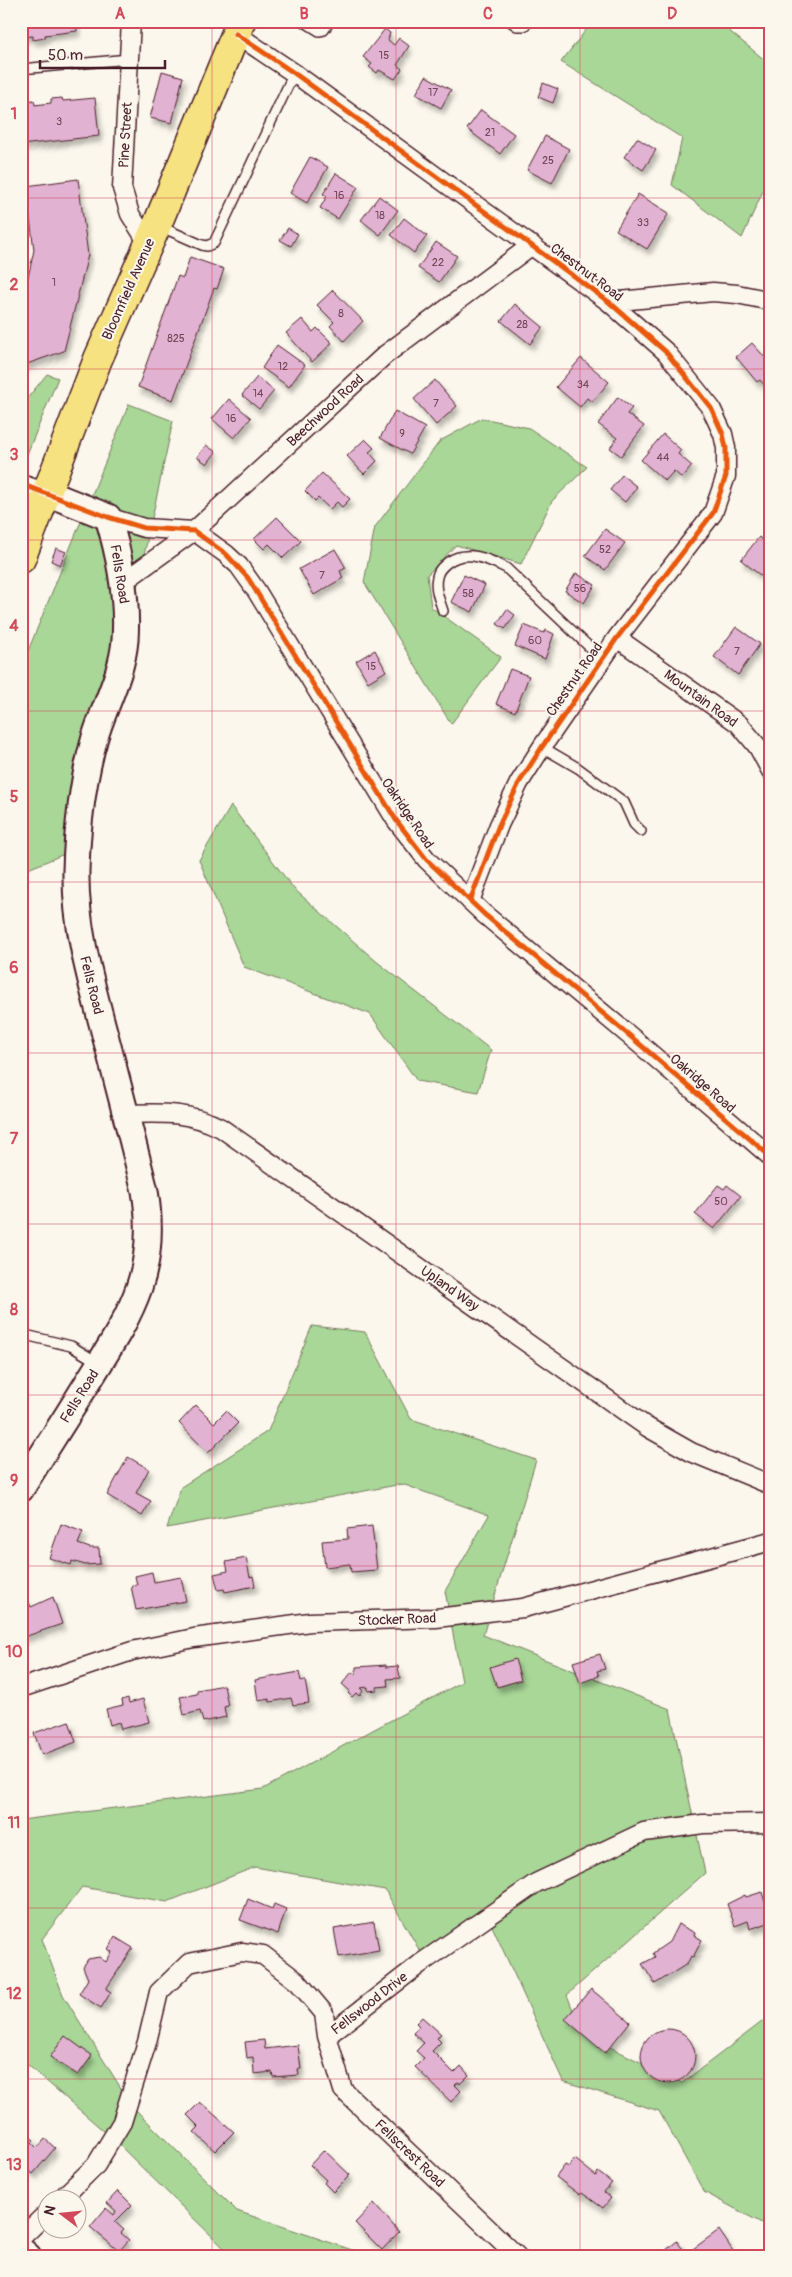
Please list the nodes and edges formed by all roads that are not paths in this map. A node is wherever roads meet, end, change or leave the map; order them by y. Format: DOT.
graph roads {
  1 [pos="131,21"];
  2 [pos="303,21"];
  3 [pos="330,21"];
  4 [pos="510,21"];
  5 [pos="530,21"];
  6 [pos="238,27"];
  7 [pos="129,59"];
  8 [pos="21,69"];
  9 [pos="294,73"];
  10 [pos="152,234"];
  11 [pos="532,245"];
  12 [pos="771,301"];
  13 [pos="608,302"];
  14 [pos="21,484"];
  15 [pos="46,493"];
  16 [pos="108,517"];
  17 [pos="194,531"];
  18 [pos="21,559"];
  19 [pos="123,582"];
  20 [pos="443,611"];
  21 [pos="617,638"];
  22 [pos="602,659"];
  23 [pos="542,746"];
  24 [pos="771,771"];
  25 [pos="641,831"];
  26 [pos="470,901"];
  27 [pos="125,1114"];
  28 [pos="771,1157"];
  29 [pos="21,1334"];
  30 [pos="99,1363"];
  31 [pos="771,1485"];
  32 [pos="21,1489"];
  33 [pos="771,1541"];
  34 [pos="21,1688"];
  35 [pos="771,1823"];
  36 [pos="327,2036"];
  37 [pos="70,2190"];
  38 [pos="38,2222"];
  39 [pos="21,2238"];
  40 [pos="21,2250"];
  41 [pos="28,2256"];
  42 [pos="517,2256"];
  1 -- 7 [label="street, Pine Street"];
  2 -- 3 [label="lane"];
  4 -- 5 [label="lane"];
  6 -- 9 [label="street, Chestnut Road"];
  6 -- 10 [label="main road, Bloomfield Avenue"];
  7 -- 8 [label="lane"];
  7 -- 10 [label="street, Pine Street"];
  9 -- 10 [label="lane"];
  9 -- 11 [label="street, Chestnut Road"];
  10 -- 15 [label="main road, Bloomfield Avenue"];
  11 -- 13 [label="street, Chestnut Road"];
  11 -- 17 [label="street, Beechwood Road"];
  12 -- 13 [label="street"];
  13 -- 21 [label="street, Chestnut Road"];
  14 -- 15 [label="street"];
  15 -- 16 [label="street"];
  15 -- 18 [label="main road, Bloomfield Avenue"];
  16 -- 17 [label="street"];
  16 -- 19 [label="street, Fells Road"];
  17 -- 19 [label="street, Beechwood Road"];
  17 -- 26 [label="street, Oakridge Road"];
  19 -- 27 [label="street, Fells Road"];
  20 -- 22 [label="lane"];
  21 -- 22 [label="street, Chestnut Road"];
  21 -- 24 [label="street, Mountain Road"];
  22 -- 23 [label="street, Chestnut Road"];
  23 -- 25 [label="lane"];
  23 -- 26 [label="street, Chestnut Road"];
  26 -- 28 [label="street, Oakridge Road"];
  27 -- 30 [label="street, Fells Road"];
  27 -- 31 [label="street, Upland Way"];
  29 -- 30 [label="lane"];
  30 -- 32 [label="street, Fells Road"];
  33 -- 34 [label="street, Stocker Road"];
  35 -- 36 [label="street, Fellswood Drive"];
  36 -- 37 [label="street, Fellswood Drive"];
  36 -- 42 [label="street, Fellscrest Road"];
  38 -- 39 [label="street"];
  40 -- 41 [label="street"];
}
